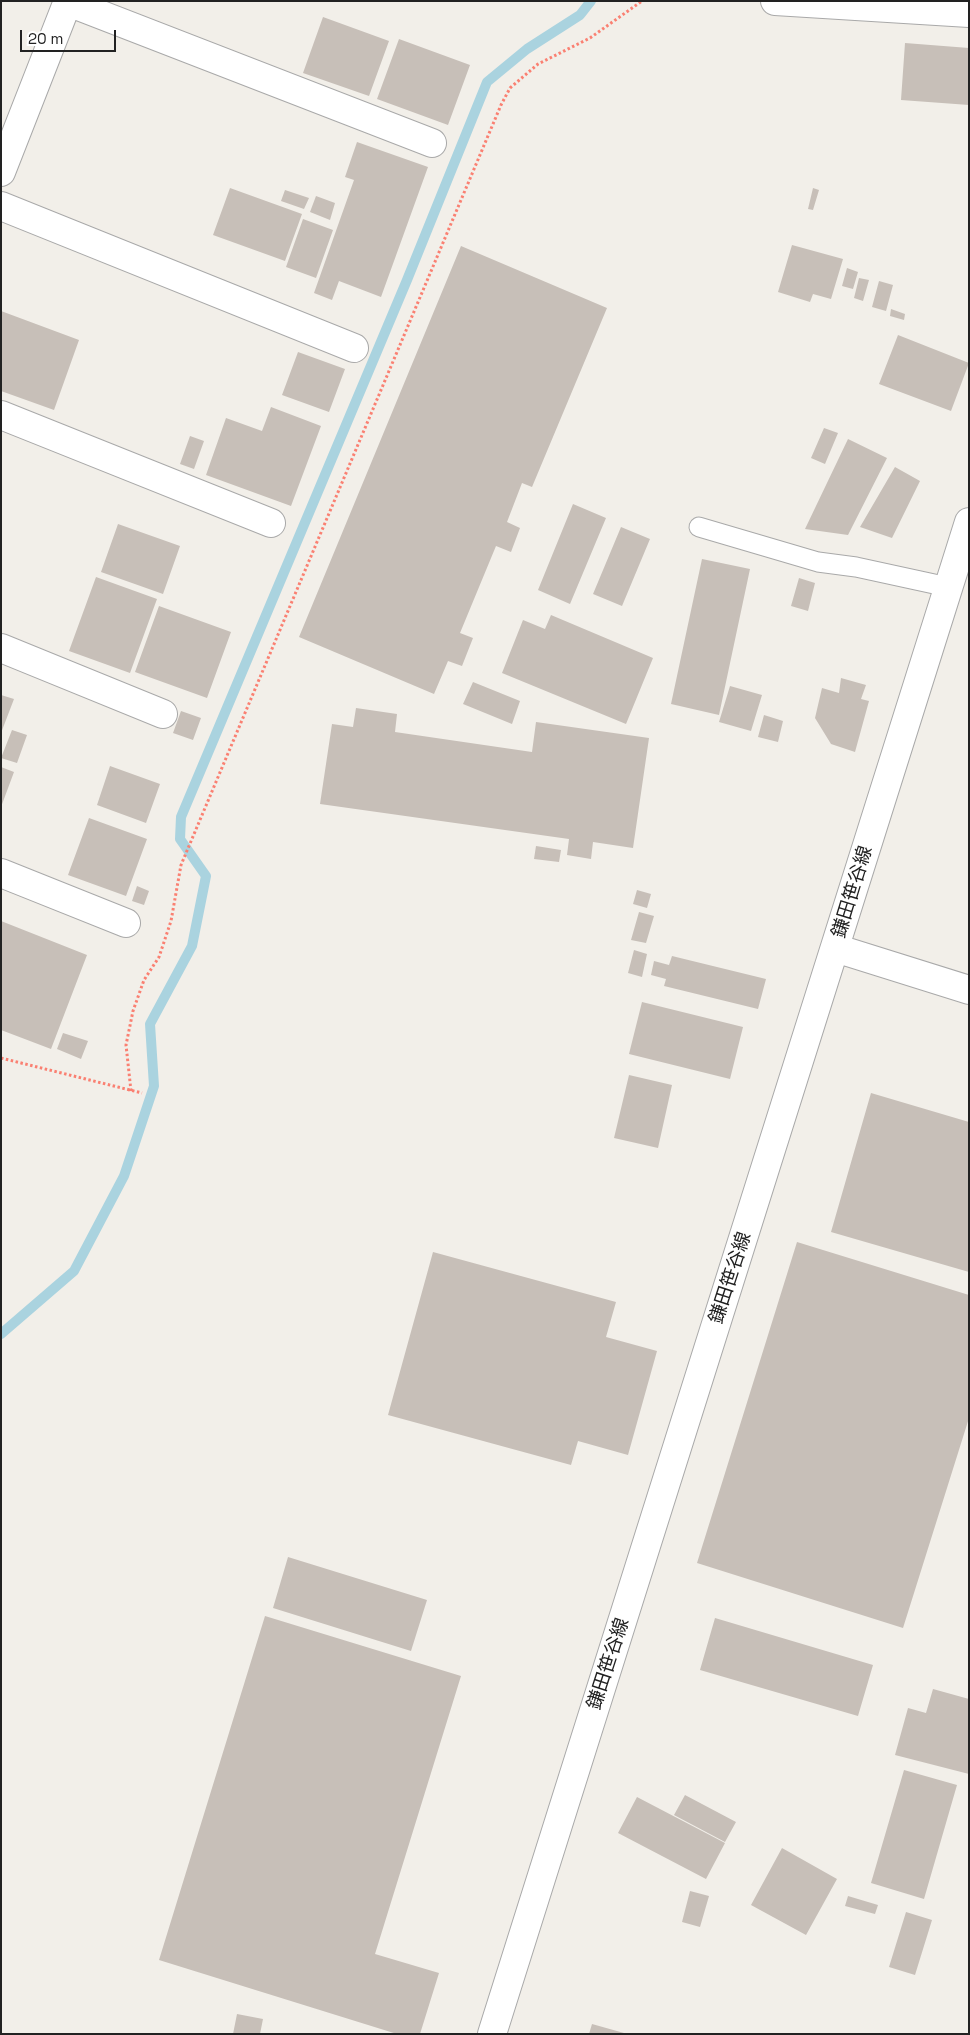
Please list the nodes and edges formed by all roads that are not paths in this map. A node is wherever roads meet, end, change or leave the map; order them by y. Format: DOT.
graph roads {
  1 [pos="68,1"];
  2 [pos="775,1"];
  3 [pos="969,13"];
  4 [pos="12,110"];
  5 [pos="432,143"];
  6 [pos="1,172"];
  7 [pos="1,206"];
  8 [pos="354,348"];
  9 [pos="1,415"];
  10 [pos="969,522"];
  11 [pos="271,523"];
  12 [pos="699,527"];
  13 [pos="948,587"];
  14 [pos="1,648"];
  15 [pos="163,714"];
  16 [pos="1,873"];
  17 [pos="126,923"];
  18 [pos="835,948"];
  19 [pos="969,990"];
  20 [pos="492,2034"];
  1 -- 4 [label="street"];
  1 -- 5 [label="street"];
  2 -- 3 [label="street"];
  4 -- 6 [label="street"];
  7 -- 8 [label="street"];
  9 -- 11 [label="street"];
  10 -- 13 [label="street, 鎌田笹谷線"];
  12 -- 13 [label="lane"];
  13 -- 18 [label="street, 鎌田笹谷線"];
  14 -- 15 [label="street"];
  16 -- 17 [label="street"];
  18 -- 19 [label="street"];
  18 -- 20 [label="street, 鎌田笹谷線"];
}
